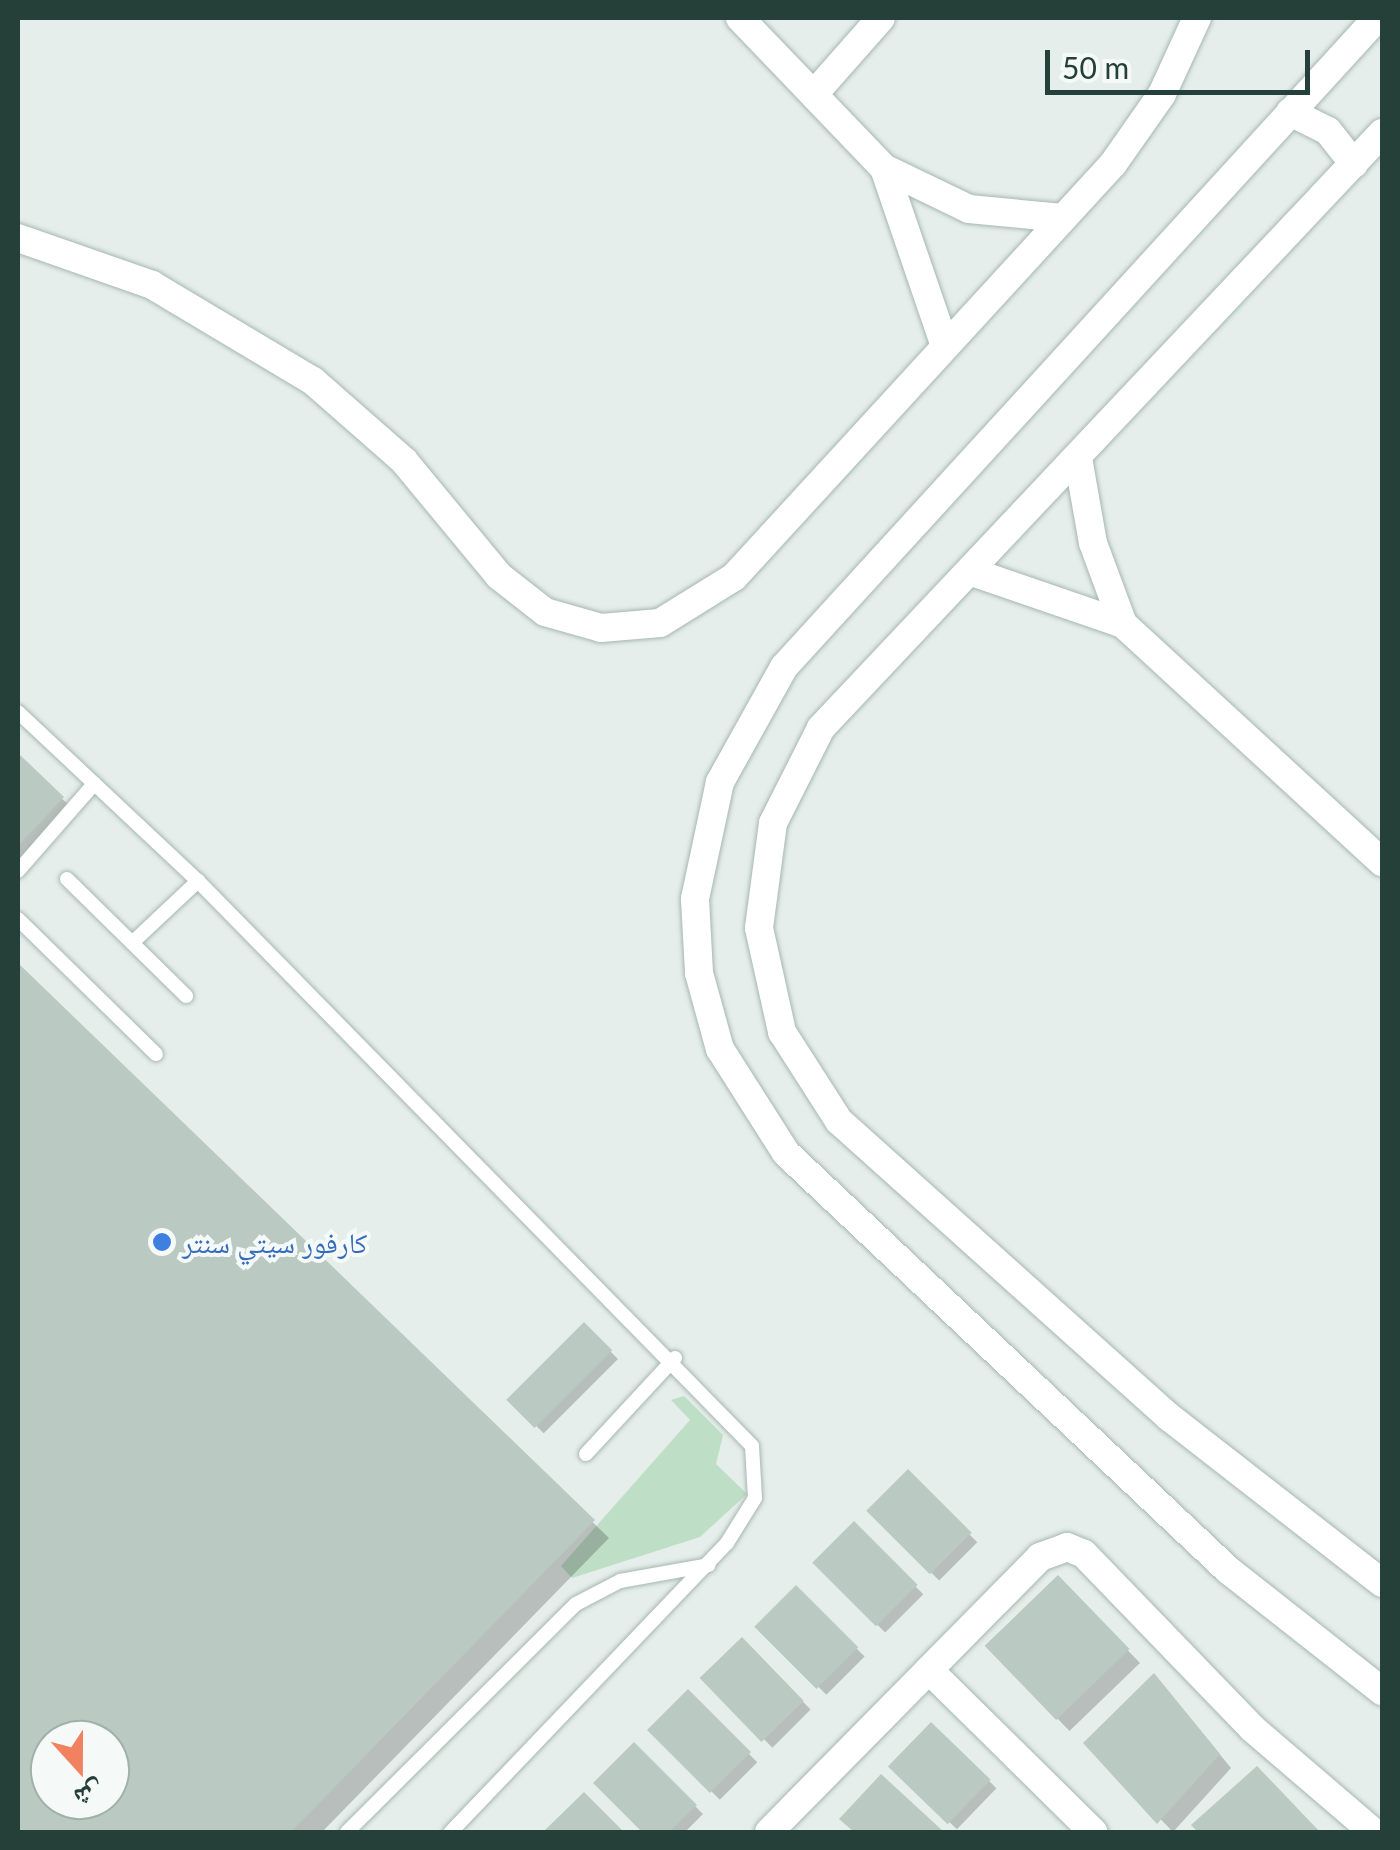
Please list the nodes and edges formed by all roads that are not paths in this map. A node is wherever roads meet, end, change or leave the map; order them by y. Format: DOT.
graph roads {
  1 [pos="740,18"];
  2 [pos="882,18"];
  3 [pos="1197,18"];
  4 [pos="1377,18"];
  5 [pos="814,94"];
  6 [pos="1290,112"];
  7 [pos="1382,134"];
  8 [pos="1354,164"];
  9 [pos="884,168"];
  10 [pos="1063,218"];
  11 [pos="18,238"];
  12 [pos="945,346"];
  13 [pos="1078,458"];
  14 [pos="972,572"];
  15 [pos="1123,624"];
  16 [pos="18,712"];
  17 [pos="94,784"];
  18 [pos="1382,862"];
  19 [pos="18,870"];
  20 [pos="67,879"];
  21 [pos="198,881"];
  22 [pos="18,920"];
  23 [pos="132,944"];
  24 [pos="186,996"];
  25 [pos="156,1054"];
  26 [pos="675,1358"];
  27 [pos="586,1454"];
  28 [pos="710,1565"];
  29 [pos="1382,1583"];
  30 [pos="929,1670"];
  31 [pos="1382,1691"];
  32 [pos="348,1832"];
  33 [pos="451,1832"];
  34 [pos="769,1832"];
  35 [pos="1093,1832"];
  36 [pos="1373,1832"];
  1 -- 5 [label="street"];
  2 -- 5 [label="street"];
  3 -- 10 [label="street"];
  4 -- 6 [label="street"];
  5 -- 9 [label="street"];
  6 -- 8 [label="street"];
  6 -- 31 [label="street"];
  7 -- 8 [label="street"];
  8 -- 13 [label="street"];
  9 -- 10 [label="street"];
  9 -- 12 [label="street"];
  10 -- 12 [label="street"];
  11 -- 12 [label="street"];
  13 -- 14 [label="street"];
  13 -- 15 [label="street"];
  14 -- 15 [label="street"];
  14 -- 29 [label="street"];
  15 -- 18 [label="street"];
  16 -- 17 [label="lane"];
  17 -- 19 [label="lane"];
  17 -- 21 [label="lane"];
  20 -- 23 [label="lane"];
  21 -- 23 [label="lane"];
  21 -- 26 [label="lane"];
  22 -- 25 [label="lane"];
  23 -- 24 [label="lane"];
  26 -- 27 [label="lane"];
  26 -- 28 [label="lane"];
  28 -- 32 [label="lane"];
  28 -- 33 [label="lane"];
  30 -- 34 [label="street"];
  30 -- 35 [label="street"];
  30 -- 36 [label="street"];
}
